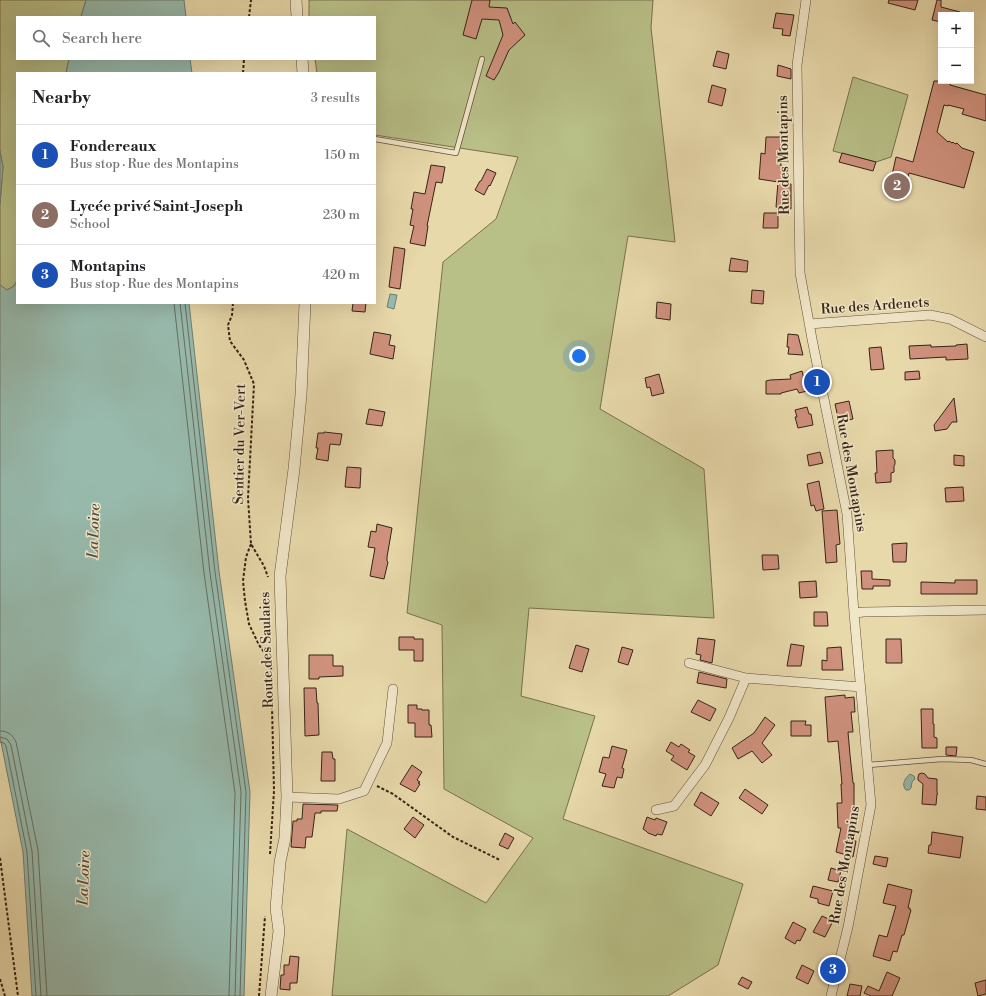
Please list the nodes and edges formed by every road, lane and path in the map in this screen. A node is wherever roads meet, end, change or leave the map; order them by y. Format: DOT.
graph roads {
  1 [pos="251,0"];
  2 [pos="296,0"];
  3 [pos="806,0"];
  4 [pos="249,16"];
  5 [pos="297,16"];
  6 [pos="482,59"];
  7 [pos="244,60"];
  8 [pos="302,60"];
  9 [pos="243,72"];
  10 [pos="303,72"];
  11 [pos="376,139"];
  12 [pos="233,304"];
  13 [pos="305,304"];
  14 [pos="809,324"];
  15 [pos="986,337"];
  16 [pos="251,544"];
  17 [pos="270,581"];
  18 [pos="986,610"];
  19 [pos="854,613"];
  20 [pos="689,663"];
  21 [pos="746,678"];
  22 [pos="861,687"];
  23 [pos="393,689"];
  24 [pos="986,764"];
  25 [pos="868,765"];
  26 [pos="369,781"];
  27 [pos="287,797"];
  28 [pos="656,810"];
  29 [pos="270,854"];
  30 [pos="0,858"];
  31 [pos="500,860"];
  32 [pos="266,912"];
  33 [pos="0,979"];
  34 [pos="5,996"];
  35 [pos="18,996"];
  36 [pos="259,996"];
  37 [pos="271,996"];
  38 [pos="831,996"];
  1 -- 4 [label="path"];
  2 -- 5 [label="street"];
  3 -- 14 [label="street, Rue des Montapins"];
  6 -- 11 [label="lane"];
  7 -- 9 [label="path"];
  8 -- 10 [label="street"];
  12 -- 16 [label="path, Sentier du Ver-Vert"];
  13 -- 27 [label="street, Route des Saulaies"];
  14 -- 15 [label="street, Rue des Ardenets"];
  14 -- 19 [label="street, Rue des Montapins"];
  16 -- 17 [label="path"];
  16 -- 29 [label="path"];
  18 -- 19 [label="street"];
  19 -- 22 [label="street, Rue des Montapins"];
  20 -- 21 [label="street"];
  21 -- 22 [label="street"];
  21 -- 28 [label="street"];
  22 -- 25 [label="street, Rue des Montapins"];
  23 -- 26 [label="street"];
  24 -- 25 [label="lane"];
  25 -- 38 [label="street, Rue des Montapins"];
  26 -- 27 [label="street"];
  26 -- 31 [label="path"];
  27 -- 37 [label="street, Route des Saulaies"];
  30 -- 35 [label="path"];
  32 -- 36 [label="path"];
  33 -- 34 [label="path"];
}
